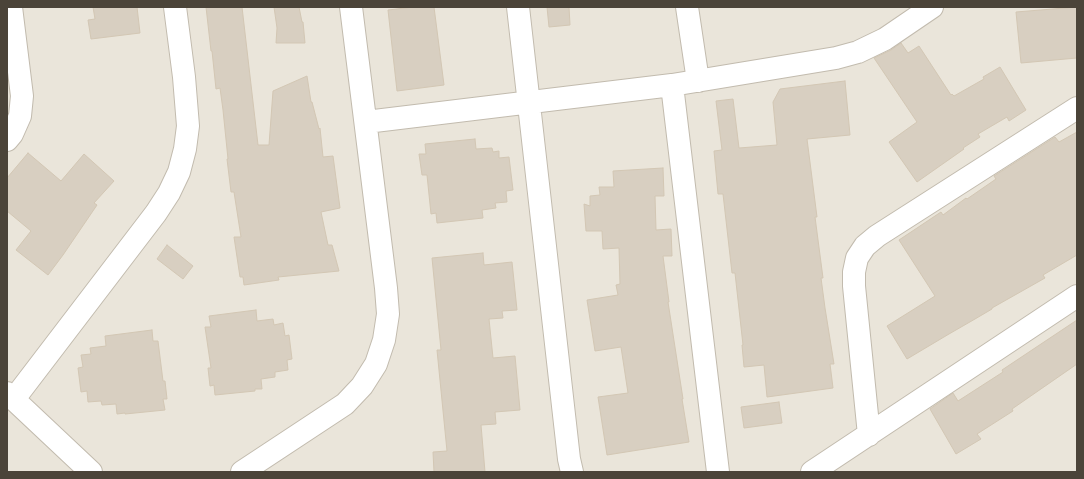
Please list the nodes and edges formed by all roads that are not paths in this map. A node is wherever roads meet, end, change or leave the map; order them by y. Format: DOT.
graph roads {
  1 [pos="11,7"];
  2 [pos="175,7"];
  3 [pos="351,7"];
  4 [pos="518,7"];
  5 [pos="687,7"];
  6 [pos="932,7"];
  7 [pos="698,81"];
  8 [pos="672,85"];
  9 [pos="529,103"];
  10 [pos="1077,108"];
  11 [pos="366,122"];
  12 [pos="7,140"];
  13 [pos="1077,296"];
  14 [pos="10,396"];
  15 [pos="869,435"];
  16 [pos="247,471"];
  17 [pos="91,472"];
  18 [pos="572,472"];
  19 [pos="718,472"];
  20 [pos="812,472"];
  1 -- 12 [label="street"];
  2 -- 14 [label="street"];
  3 -- 11 [label="street"];
  4 -- 9 [label="street"];
  5 -- 7 [label="street"];
  6 -- 7 [label="street"];
  7 -- 8 [label="street"];
  8 -- 9 [label="street"];
  8 -- 19 [label="street"];
  9 -- 11 [label="street"];
  9 -- 18 [label="street"];
  10 -- 15 [label="street"];
  11 -- 16 [label="street"];
  13 -- 15 [label="street"];
  14 -- 17 [label="street"];
  15 -- 20 [label="street"];
}
